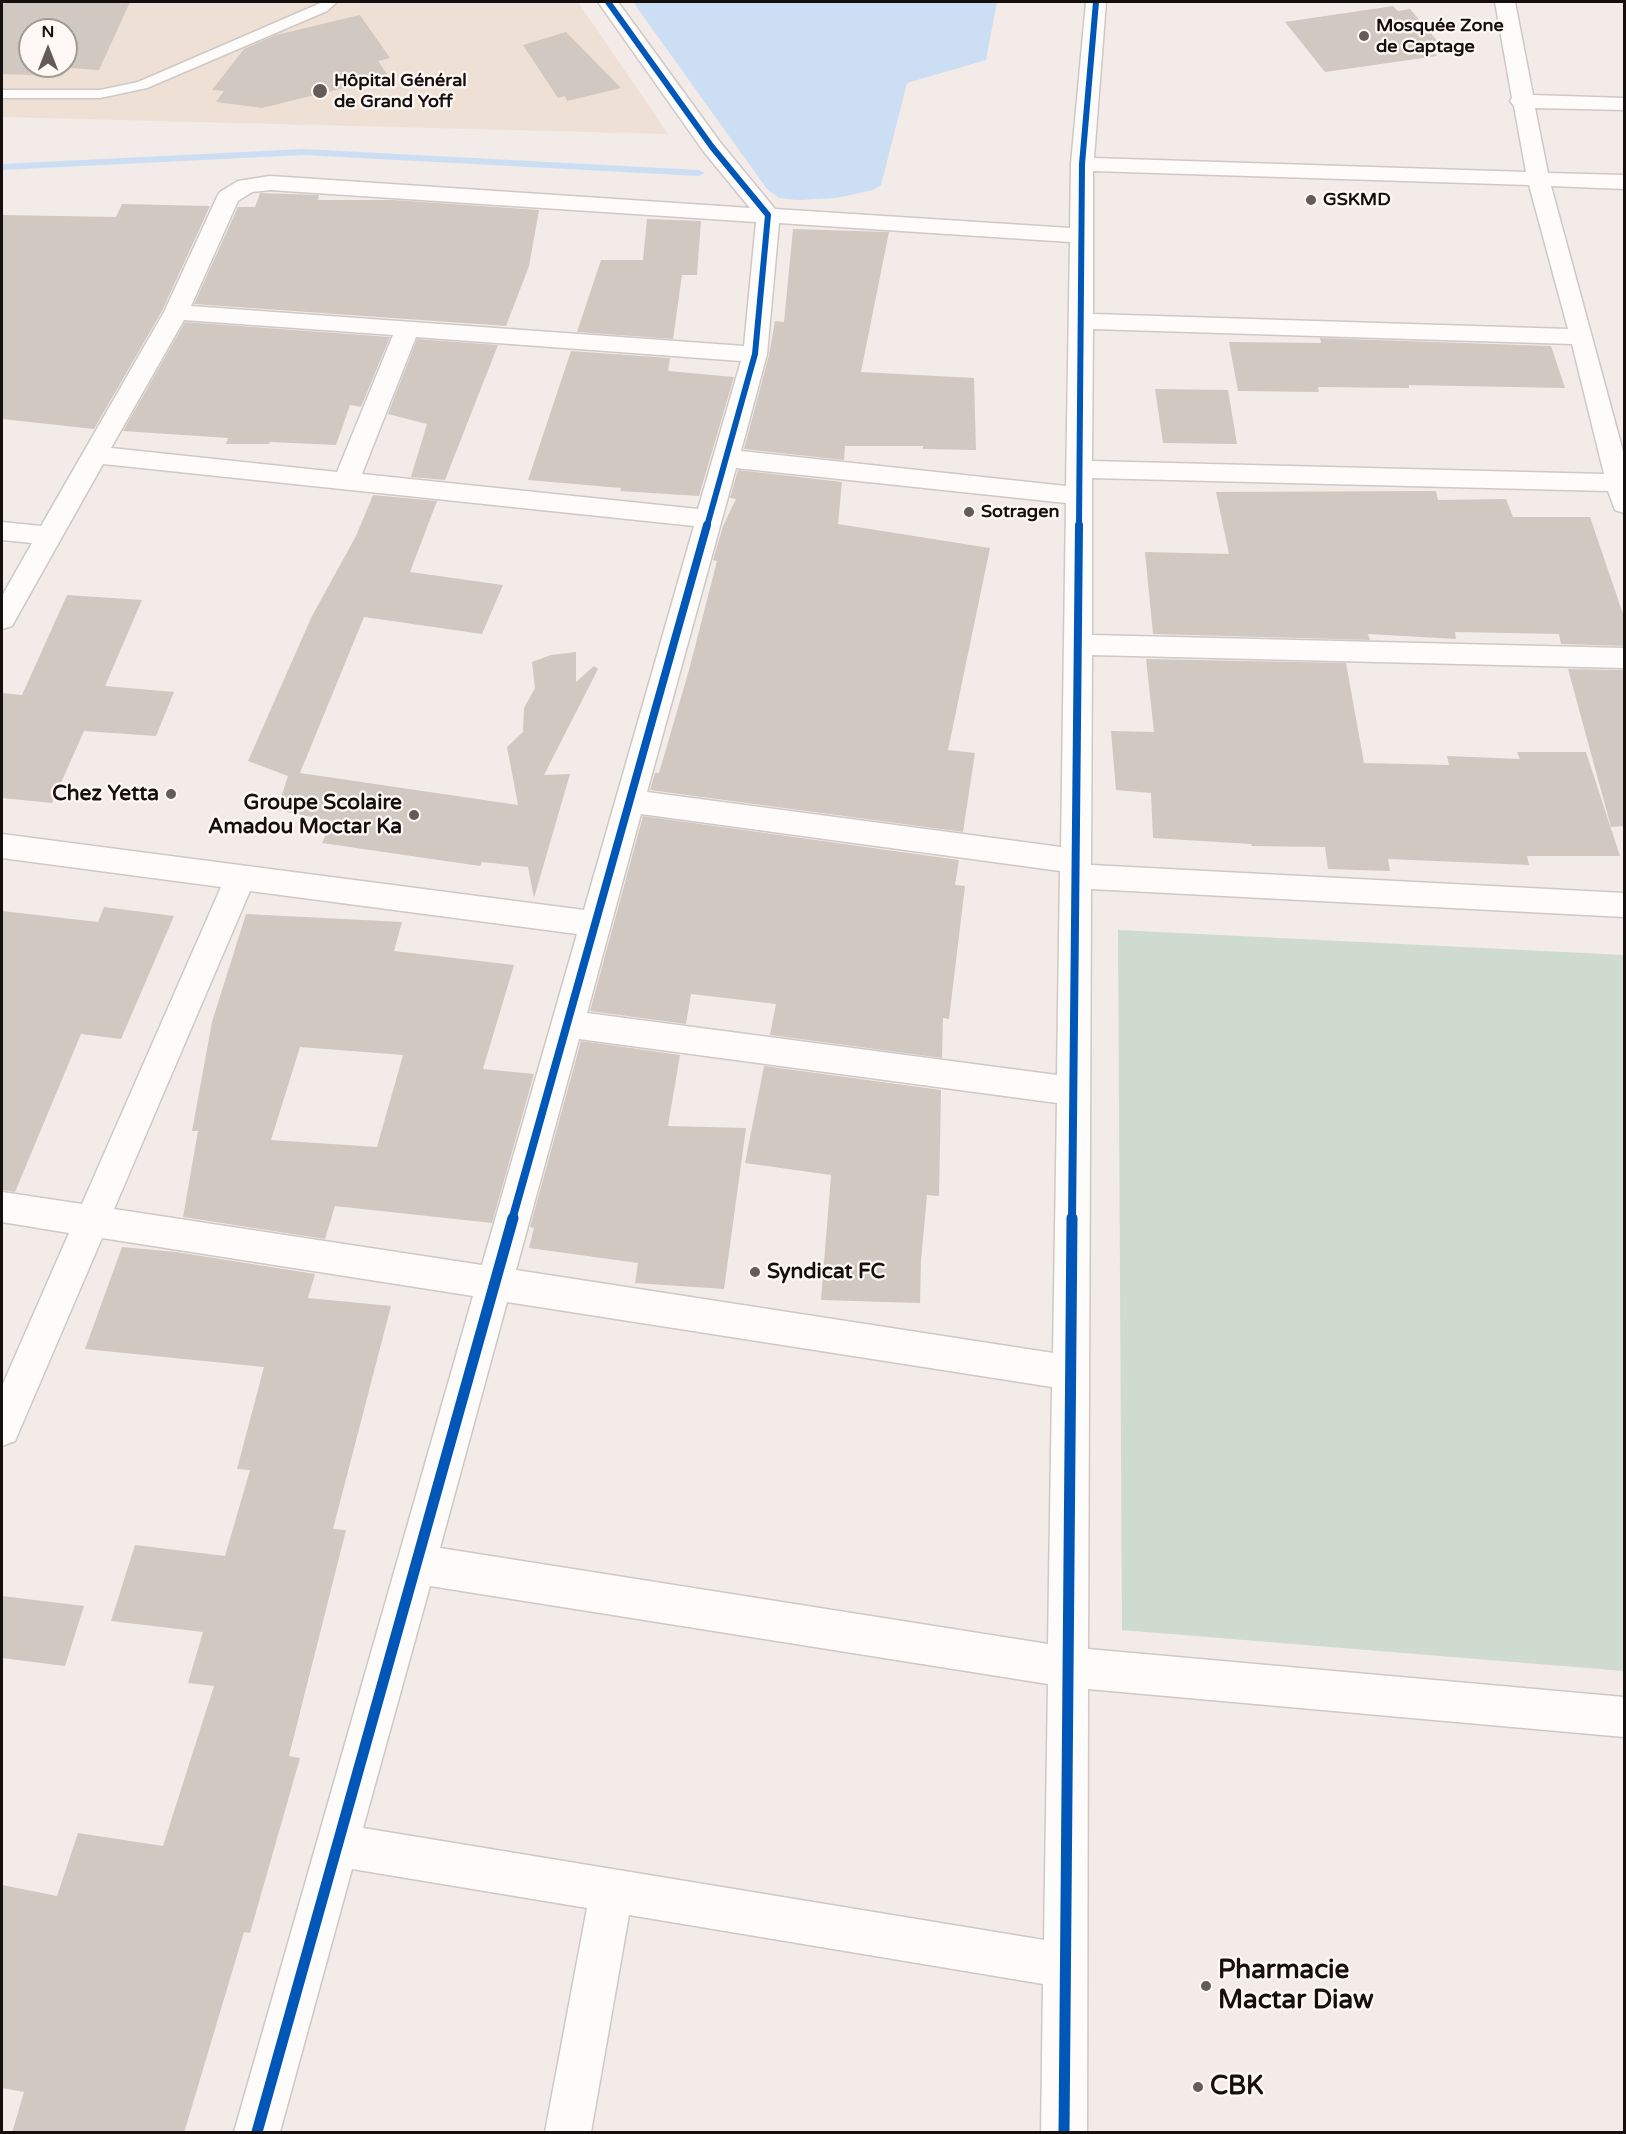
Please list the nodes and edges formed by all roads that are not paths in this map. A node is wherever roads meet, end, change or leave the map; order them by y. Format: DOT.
graph roads {
  1 [pos="331,2"];
  2 [pos="608,2"];
  3 [pos="1096,2"];
  4 [pos="1505,2"];
  5 [pos="2,94"];
  6 [pos="1521,101"];
  7 [pos="1624,104"];
  8 [pos="1082,164"];
  9 [pos="1538,179"];
  10 [pos="1624,182"];
  11 [pos="768,215"];
  12 [pos="1081,236"];
  13 [pos="176,312"];
  14 [pos="1080,321"];
  15 [pos="408,328"];
  16 [pos="1582,337"];
  17 [pos="754,354"];
  18 [pos="95,455"];
  19 [pos="725,458"];
  20 [pos="346,481"];
  21 [pos="1078,482"];
  22 [pos="1621,494"];
  23 [pos="708,519"];
  24 [pos="2,531"];
  25 [pos="48,536"];
  26 [pos="2,619"];
  27 [pos="1077,645"];
  28 [pos="1624,658"];
  29 [pos="629,801"];
  30 [pos="2,846"];
  31 [pos="1075,869"];
  32 [pos="240,878"];
  33 [pos="1624,905"];
  34 [pos="595,924"];
  35 [pos="567,1024"];
  36 [pos="1073,1091"];
  37 [pos="2,1207"];
  38 [pos="91,1221"];
  39 [pos="495,1283"];
  40 [pos="1071,1373"];
  41 [pos="2,1428"];
  42 [pos="416,1564"];
  43 [pos="1068,1667"];
  44 [pos="1624,1717"];
  45 [pos="337,1845"];
  46 [pos="612,1890"];
  47 [pos="1066,1966"];
  48 [pos="257,2133"];
  49 [pos="568,2133"];
  50 [pos="1064,2133"];
  1 -- 5 [label="lane"];
  2 -- 11 [label="street"];
  3 -- 8 [label="street"];
  4 -- 6 [label="street"];
  6 -- 7 [label="street"];
  6 -- 9 [label="street"];
  8 -- 9 [label="street"];
  8 -- 12 [label="street"];
  9 -- 10 [label="street"];
  9 -- 16 [label="street"];
  11 -- 12 [label="street"];
  11 -- 13 [label="street"];
  11 -- 17 [label="street"];
  12 -- 14 [label="street"];
  13 -- 15 [label="street"];
  13 -- 18 [label="street"];
  14 -- 16 [label="street"];
  14 -- 21 [label="street"];
  15 -- 17 [label="street"];
  15 -- 20 [label="street"];
  16 -- 22 [label="street"];
  17 -- 19 [label="street"];
  18 -- 20 [label="street"];
  18 -- 25 [label="street"];
  19 -- 21 [label="street"];
  19 -- 23 [label="street"];
  20 -- 23 [label="street"];
  21 -- 22 [label="street"];
  21 -- 27 [label="street"];
  23 -- 29 [label="street"];
  24 -- 25 [label="street"];
  25 -- 26 [label="street"];
  27 -- 28 [label="street"];
  27 -- 31 [label="street"];
  29 -- 31 [label="street"];
  29 -- 34 [label="street"];
  30 -- 32 [label="street"];
  31 -- 33 [label="street"];
  31 -- 36 [label="street"];
  32 -- 34 [label="street"];
  32 -- 38 [label="street"];
  34 -- 35 [label="street"];
  35 -- 36 [label="street"];
  35 -- 39 [label="street"];
  36 -- 40 [label="street"];
  37 -- 38 [label="street"];
  38 -- 39 [label="street"];
  38 -- 41 [label="street"];
  39 -- 40 [label="street"];
  39 -- 42 [label="street"];
  40 -- 43 [label="street"];
  42 -- 43 [label="street"];
  42 -- 45 [label="street"];
  43 -- 44 [label="street"];
  43 -- 47 [label="street"];
  45 -- 46 [label="street"];
  45 -- 48 [label="street"];
  46 -- 47 [label="street"];
  46 -- 49 [label="street"];
  47 -- 50 [label="street"];
}
